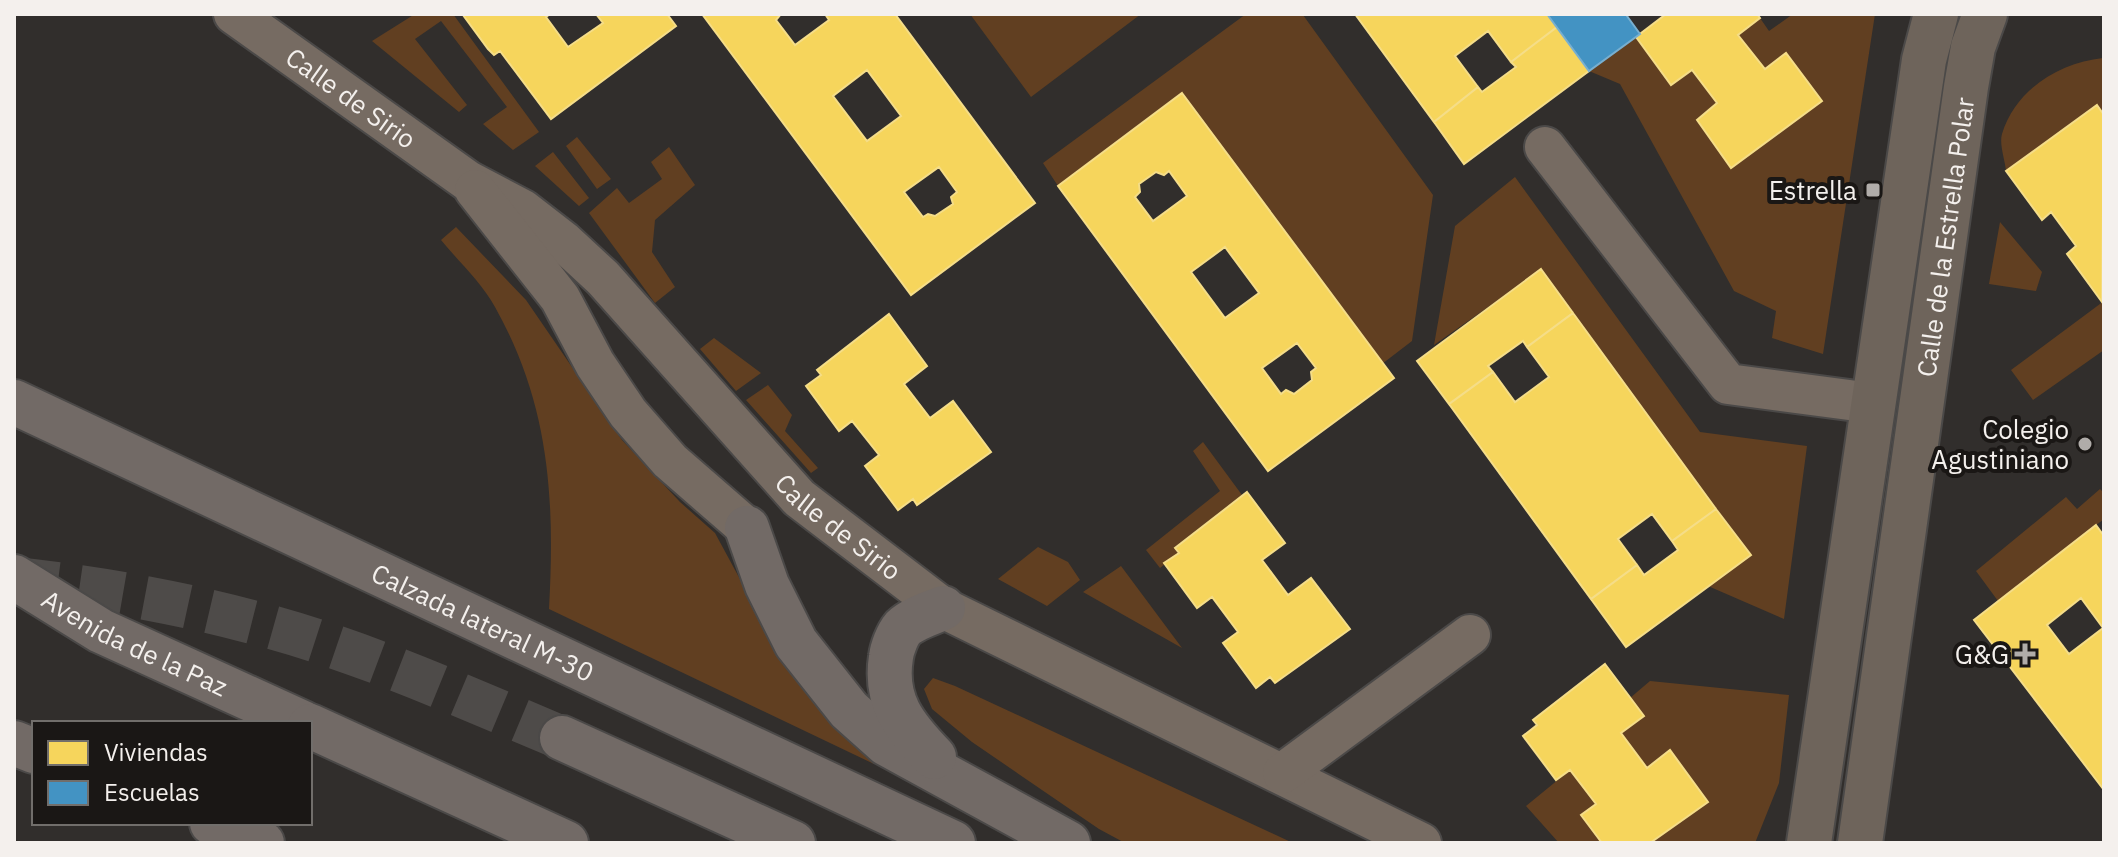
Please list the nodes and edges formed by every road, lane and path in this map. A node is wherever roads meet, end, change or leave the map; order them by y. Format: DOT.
graph roads {
  1 [pos="234,14"];
  2 [pos="1936,14"];
  3 [pos="1985,14"];
  4 [pos="1545,147"];
  5 [pos="468,181"];
  6 [pos="14,402"];
  7 [pos="1872,403"];
  8 [pos="747,528"];
  9 [pos="14,577"];
  10 [pos="14,598"];
  11 [pos="943,608"];
  12 [pos="101,631"];
  13 [pos="1470,635"];
  14 [pos="299,721"];
  15 [pos="312,727"];
  16 [pos="562,738"];
  17 [pos="1283,773"];
  18 [pos="963,787"];
  19 [pos="217,825"];
  20 [pos="262,843"];
  21 [pos="566,843"];
  22 [pos="793,843"];
  23 [pos="953,843"];
  24 [pos="1068,843"];
  25 [pos="1421,843"];
  26 [pos="1809,843"];
  27 [pos="1860,843"];
  1 -- 5 [label="street, Calle de Sirio"];
  2 -- 7 [label="main road, Calle de la Estrella Polar"];
  3 -- 27 [label="main road, Calle de la Estrella Polar"];
  4 -- 7 [label="street"];
  5 -- 8 [label="street, Calle de Sirio"];
  5 -- 11 [label="street, Calle de Sirio"];
  6 -- 23 [label="highway, Calzada lateral M-30"];
  7 -- 26 [label="main road, Calle de la Estrella Polar"];
  8 -- 18 [label="highway"];
  9 -- 12 [label="highway, Avenida de la Paz"];
  10 -- 12 [label="highway"];
  11 -- 17 [label="street, Calle de Sirio"];
  11 -- 18 [label="highway"];
  12 -- 14 [label="highway, Avenida de la Paz"];
  13 -- 17 [label="street"];
  15 -- 21 [label="highway"];
  16 -- 22 [label="highway"];
  17 -- 25 [label="street, Calle de Sirio"];
  18 -- 24 [label="highway"];
  19 -- 20 [label="highway"];
}
